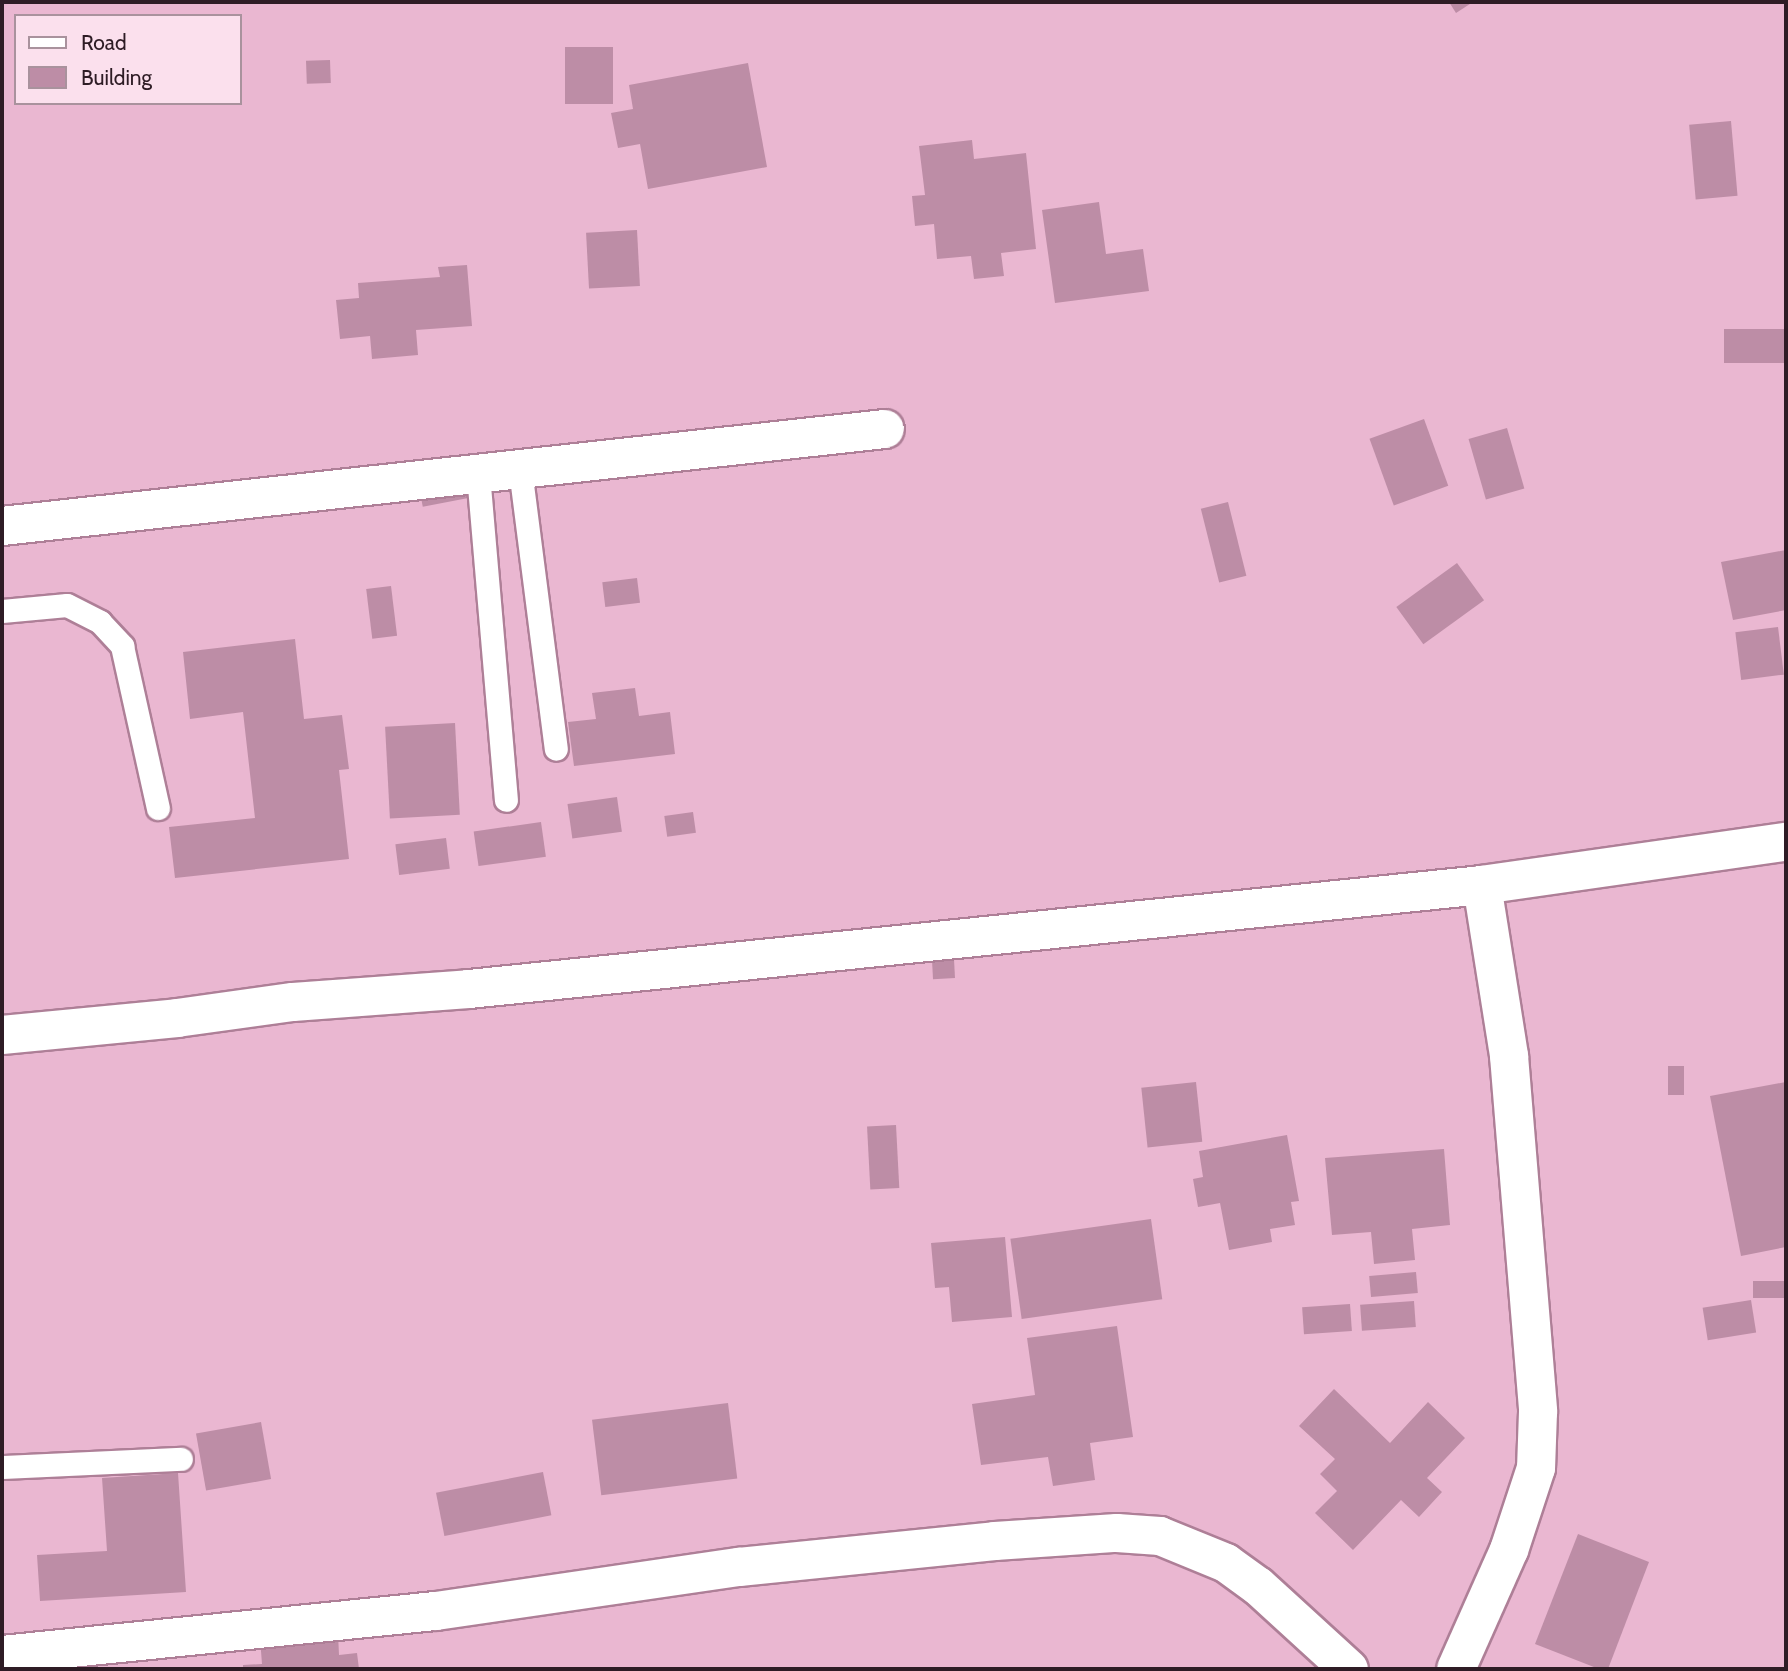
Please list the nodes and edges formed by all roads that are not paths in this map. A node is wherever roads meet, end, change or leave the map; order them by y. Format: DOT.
graph roads {
  1 [pos="885,429"];
  2 [pos="520,469"];
  3 [pos="478,474"];
  4 [pos="2,526"];
  5 [pos="2,611"];
  6 [pos="556,749"];
  7 [pos="506,800"];
  8 [pos="158,808"];
  9 [pos="1786,842"];
  10 [pos="1482,885"];
  11 [pos="2,1035"];
  12 [pos="181,1459"];
  13 [pos="2,1467"];
  14 [pos="2,1655"];
  15 [pos="1349,1669"];
  16 [pos="1456,1669"];
  1 -- 2 [label="street"];
  2 -- 3 [label="street"];
  2 -- 6 [label="lane"];
  3 -- 4 [label="street"];
  3 -- 7 [label="lane"];
  5 -- 8 [label="lane"];
  9 -- 10 [label="street"];
  10 -- 11 [label="street"];
  10 -- 16 [label="street"];
  12 -- 13 [label="lane"];
  14 -- 15 [label="street"];
}
